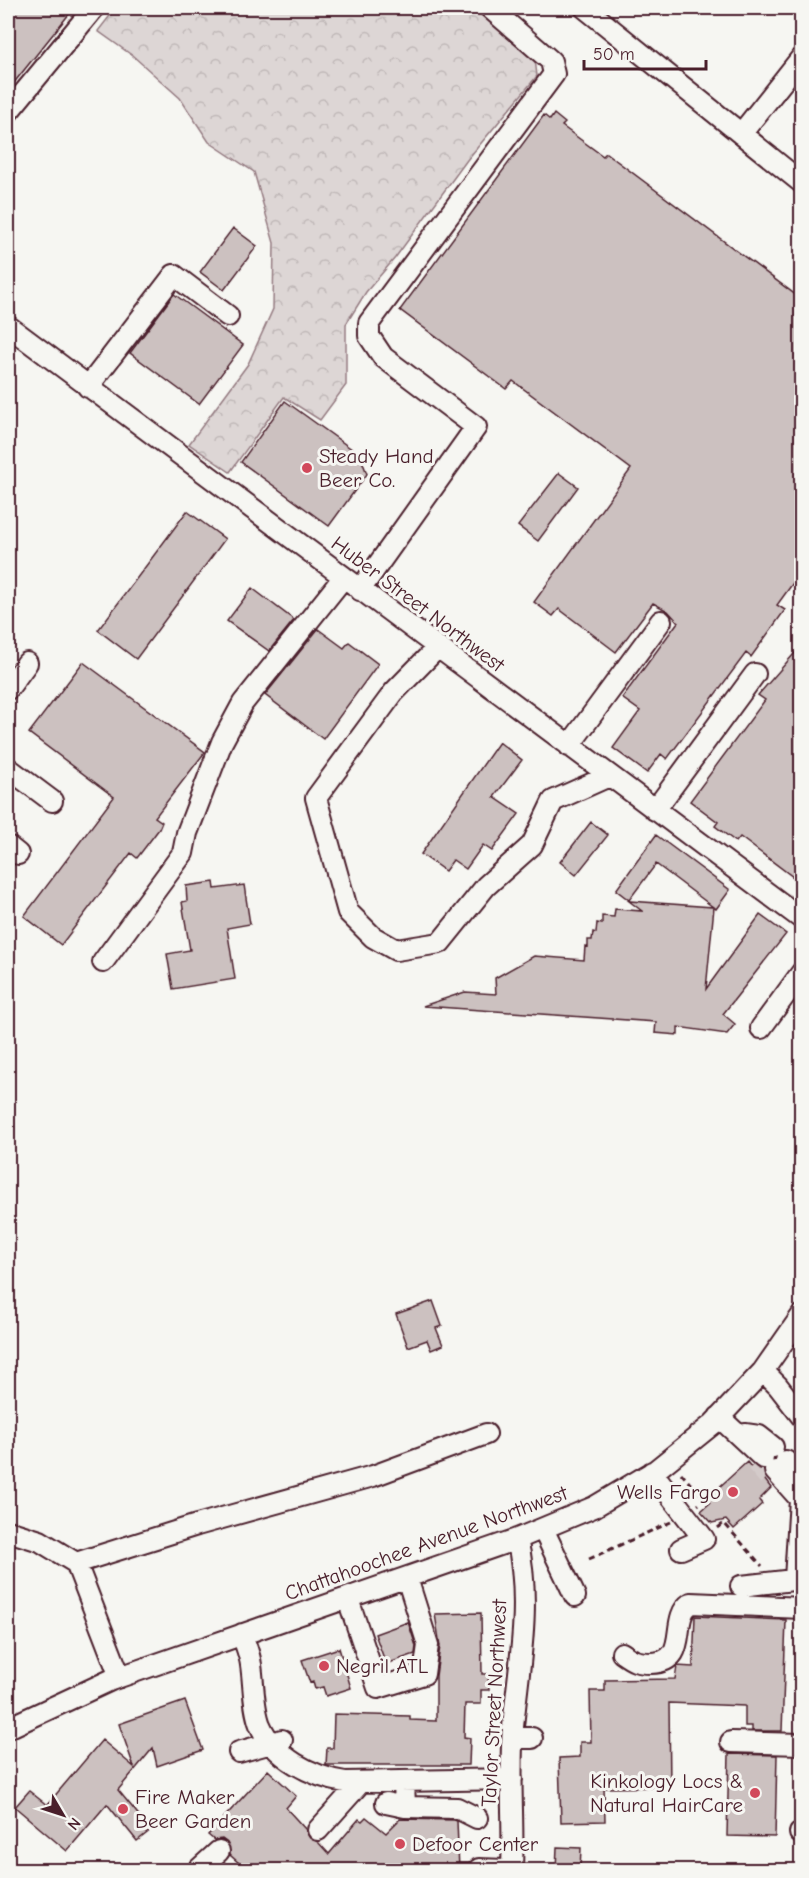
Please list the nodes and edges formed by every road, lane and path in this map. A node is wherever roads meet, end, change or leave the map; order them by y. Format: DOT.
graph roads {
  1 [pos="94,8"];
  2 [pos="490,8"];
  3 [pos="585,8"];
  4 [pos="801,57"];
  5 [pos="801,79"];
  6 [pos="781,84"];
  7 [pos="8,112"];
  8 [pos="741,134"];
  9 [pos="801,183"];
  10 [pos="228,316"];
  11 [pos="8,326"];
  12 [pos="88,387"];
  13 [pos="343,578"];
  14 [pos="360,590"];
  15 [pos="661,621"];
  16 [pos="437,648"];
  17 [pos="27,663"];
  18 [pos="755,674"];
  19 [pos="8,689"];
  20 [pos="569,746"];
  21 [pos="8,768"];
  22 [pos="609,776"];
  23 [pos="52,801"];
  24 [pos="655,810"];
  25 [pos="801,919"];
  26 [pos="103,962"];
  27 [pos="801,972"];
  28 [pos="761,1028"];
  29 [pos="801,1315"];
  30 [pos="763,1371"];
  31 [pos="720,1417"];
  32 [pos="801,1417"];
  33 [pos="486,1434"];
  34 [pos="771,1462"];
  35 [pos="652,1472"];
  36 [pos="681,1473"];
  37 [pos="691,1511"];
  38 [pos="678,1519"];
  39 [pos="543,1530"];
  40 [pos="8,1531"];
  41 [pos="707,1537"];
  42 [pos="517,1539"];
  43 [pos="681,1549"];
  44 [pos="589,1559"];
  45 [pos="76,1563"];
  46 [pos="763,1568"];
  47 [pos="407,1578"];
  48 [pos="798,1579"];
  49 [pos="741,1586"];
  50 [pos="575,1596"];
  51 [pos="348,1599"];
  52 [pos="801,1608"];
  53 [pos="242,1634"];
  54 [pos="622,1653"];
  55 [pos="120,1677"];
  56 [pos="8,1728"];
  57 [pos="280,1740"];
  58 [pos="731,1742"];
  59 [pos="801,1744"];
  60 [pos="239,1752"];
  61 [pos="512,1779"];
  62 [pos="404,1781"];
  63 [pos="361,1782"];
  64 [pos="477,1818"];
  65 [pos="318,1830"];
  66 [pos="219,1851"];
  67 [pos="479,1869"];
  68 [pos="198,1870"];
  69 [pos="506,1870"];
  70 [pos="512,1870"];
  1 -- 7 [label="street"];
  2 -- 14 [label="street"];
  3 -- 8 [label="street"];
  4 -- 6 [label="street"];
  5 -- 6 [label="street"];
  6 -- 8 [label="street"];
  8 -- 9 [label="street"];
  10 -- 12 [label="street"];
  11 -- 12 [label="street, Huber Street Northwest"];
  12 -- 13 [label="street, Huber Street Northwest"];
  13 -- 14 [label="street, Huber Street Northwest"];
  13 -- 26 [label="street"];
  14 -- 16 [label="street, Huber Street Northwest"];
  15 -- 20 [label="street"];
  16 -- 20 [label="street, Huber Street Northwest"];
  16 -- 22 [label="street"];
  17 -- 19 [label="street"];
  18 -- 24 [label="street"];
  20 -- 22 [label="street, Huber Street Northwest"];
  21 -- 23 [label="street"];
  22 -- 24 [label="street, Huber Street Northwest"];
  24 -- 25 [label="street, Huber Street Northwest"];
  27 -- 28 [label="street"];
  29 -- 30 [label="street, Chattahoochee Avenue Northwest"];
  30 -- 31 [label="street, Chattahoochee Avenue Northwest"];
  30 -- 32 [label="street"];
  31 -- 34 [label="street"];
  31 -- 34 [label="street"];
  31 -- 35 [label="street, Chattahoochee Avenue Northwest"];
  33 -- 45 [label="street"];
  34 -- 48 [label="street"];
  35 -- 39 [label="street, Chattahoochee Avenue Northwest"];
  35 -- 41 [label="street"];
  36 -- 37 [label="path"];
  38 -- 44 [label="path"];
  39 -- 42 [label="street, Chattahoochee Avenue Northwest"];
  39 -- 50 [label="street"];
  40 -- 45 [label="street"];
  41 -- 43 [label="street"];
  41 -- 46 [label="path"];
  42 -- 47 [label="street, Chattahoochee Avenue Northwest"];
  42 -- 61 [label="street, Taylor Street Northwest"];
  45 -- 55 [label="street"];
  47 -- 51 [label="street, Chattahoochee Avenue Northwest"];
  47 -- 51 [label="street"];
  48 -- 49 [label="street"];
  51 -- 53 [label="street, Chattahoochee Avenue Northwest"];
  52 -- 54 [label="street"];
  53 -- 55 [label="street, Chattahoochee Avenue Northwest"];
  53 -- 57 [label="street"];
  55 -- 56 [label="street, Chattahoochee Avenue Northwest"];
  57 -- 60 [label="street"];
  57 -- 63 [label="street"];
  58 -- 59 [label="street"];
  61 -- 62 [label="street"];
  61 -- 70 [label="street, Taylor Street Northwest"];
  62 -- 63 [label="street"];
  62 -- 64 [label="street"];
  63 -- 65 [label="street"];
  66 -- 68 [label="street"];
  67 -- 69 [label="street"];
}
